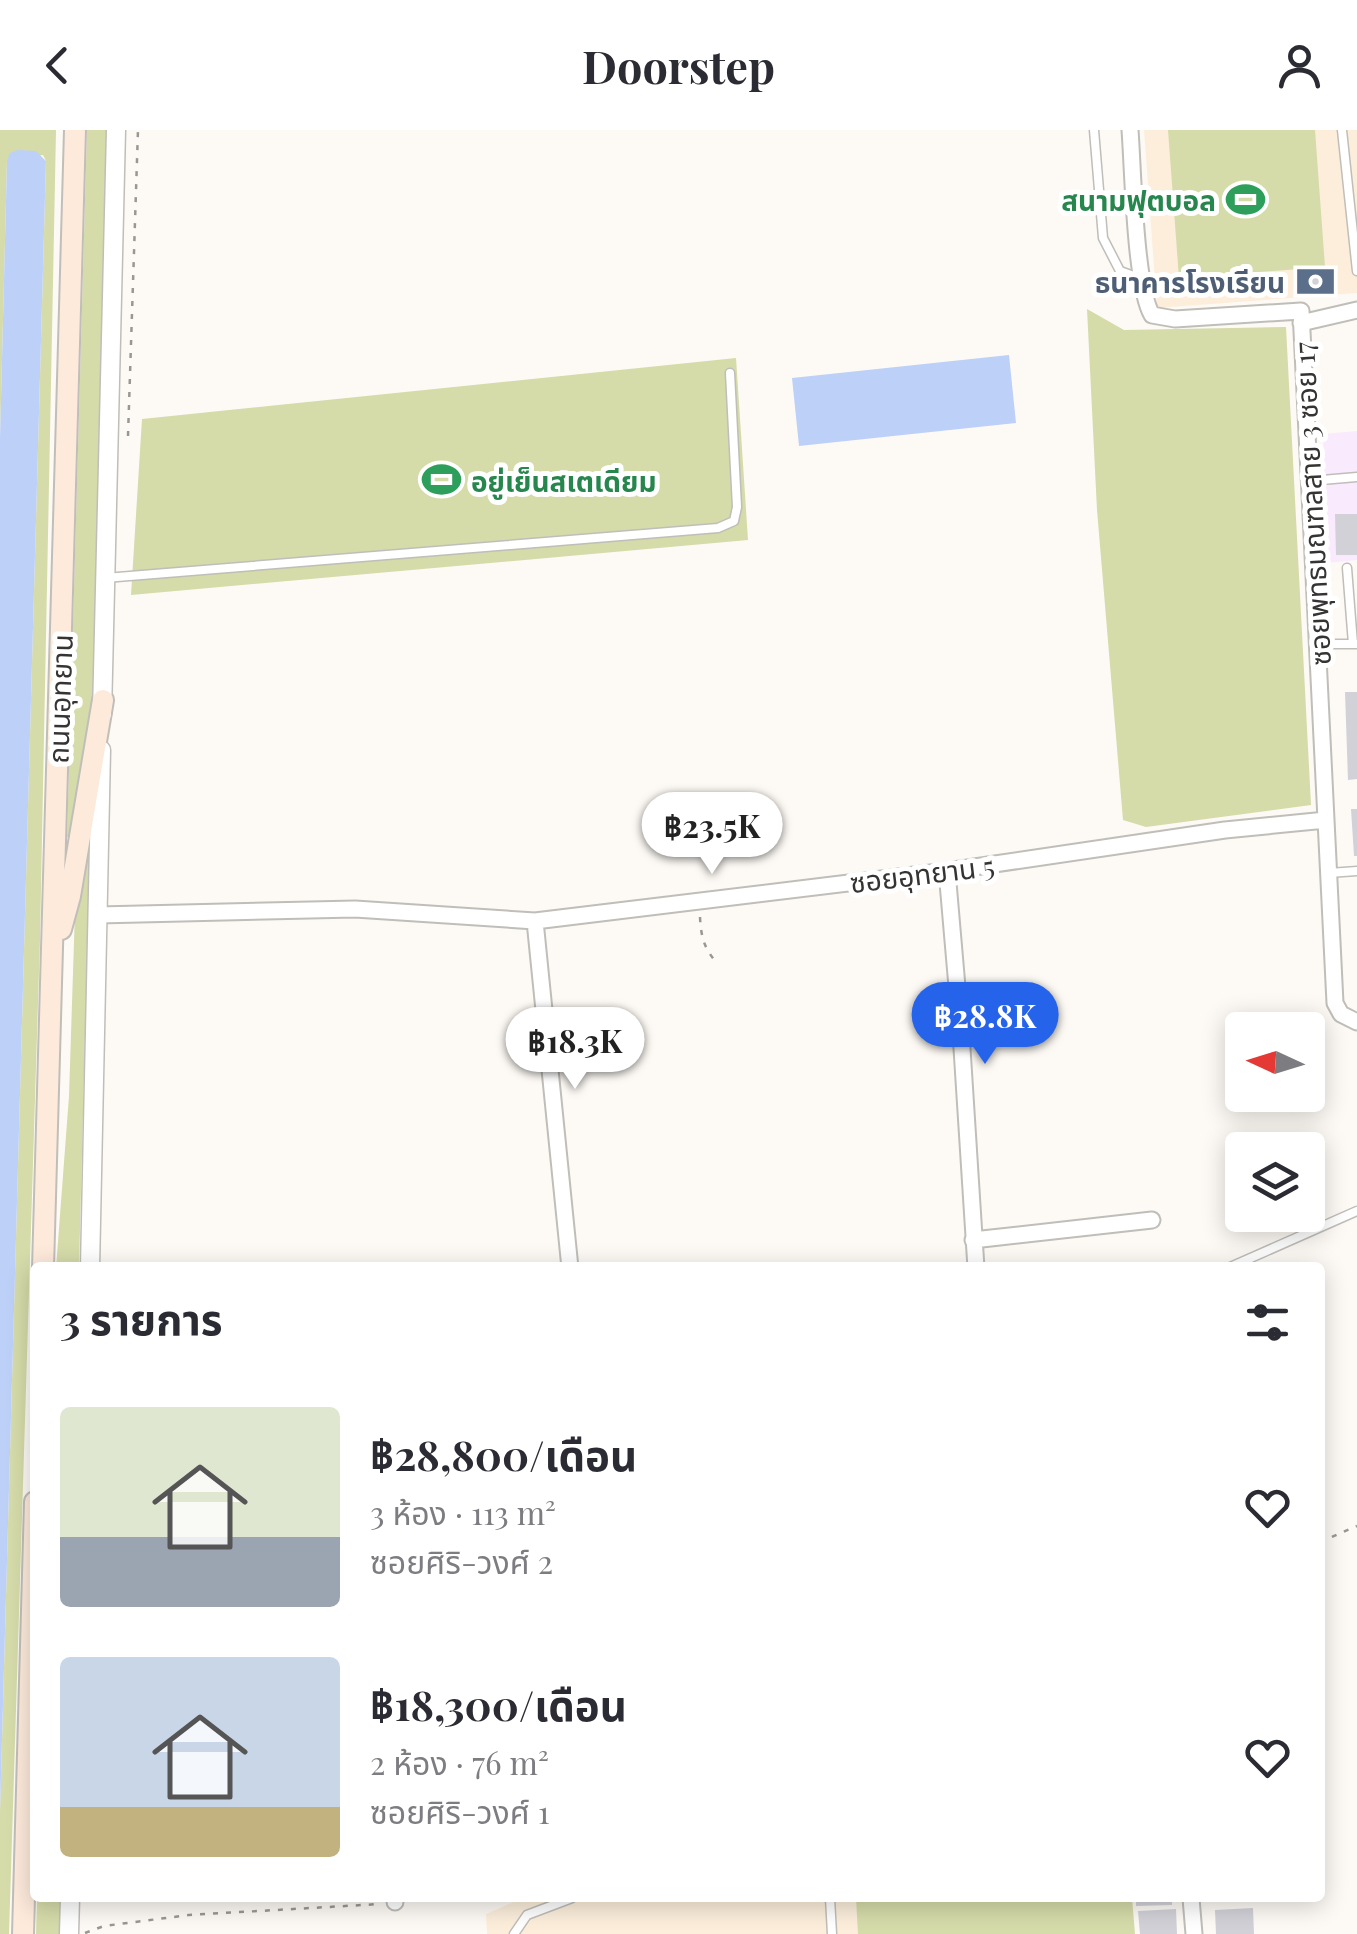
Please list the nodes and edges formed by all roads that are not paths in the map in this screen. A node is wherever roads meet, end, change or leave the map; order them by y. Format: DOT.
graph roads {
  1 [pos="74,130"];
  2 [pos="116,130"];
  3 [pos="1094,130"];
  4 [pos="1130,130"];
  5 [pos="1342,130"];
  6 [pos="1357,270"];
  7 [pos="1142,279"];
  8 [pos="1357,310"];
  9 [pos="1301,323"];
  10 [pos="730,373"];
  11 [pos="1357,477"];
  12 [pos="1310,480"];
  13 [pos="1348,568"];
  14 [pos="105,578"];
  15 [pos="1319,644"];
  16 [pos="1355,644"];
  17 [pos="102,700"];
  18 [pos="1326,820"];
  19 [pos="947,871"];
  20 [pos="1357,871"];
  21 [pos="1329,872"];
  22 [pos="98,915"];
  23 [pos="535,920"];
  24 [pos="52,957"];
  25 [pos="1357,1022"];
  26 [pos="1357,1211"];
  27 [pos="1152,1220"];
  28 [pos="973,1240"];
  29 [pos="42,1262"];
  30 [pos="90,1262"];
  31 [pos="569,1262"];
  32 [pos="975,1262"];
  33 [pos="1242,1262"];
  34 [pos="30,1682"];
  35 [pos="70,1902"];
  36 [pos="561,1902"];
  37 [pos="830,1902"];
  38 [pos="1192,1902"];
  39 [pos="23,1934"];
  40 [pos="68,1934"];
  41 [pos="514,1934"];
  42 [pos="832,1934"];
  43 [pos="1194,1934"];
  1 -- 24 [label="main road, ถนนอุทยาน"];
  2 -- 14 [label="street, ถนนอุทยาน"];
  3 -- 7 [label="lane"];
  4 -- 7 [label="street, ซอยพุทธมณฑลสาย 3 ซอย 17"];
  5 -- 6 [label="lane"];
  7 -- 9 [label="street, ซอยพุทธมณฑลสาย 3 ซอย 17"];
  8 -- 9 [label="street"];
  9 -- 12 [label="street, ซอยพุทธมณฑลสาย 3 ซอย 17"];
  10 -- 14 [label="lane"];
  11 -- 12 [label="lane"];
  12 -- 15 [label="street, ซอยพุทธมณฑลสาย 3 ซอย 17"];
  13 -- 16 [label="lane"];
  14 -- 17 [label="street, ถนนอุทยาน"];
  15 -- 16 [label="lane"];
  15 -- 18 [label="street, ซอยพุทธมณฑลสาย 3 ซอย 17"];
  17 -- 22 [label="street, ถนนอุทยาน"];
  17 -- 24 [label="main road"];
  18 -- 19 [label="street, ซอยอุทยาน 5"];
  18 -- 21 [label="street, ซอยพุทธมณฑลสาย 3 ซอย 17"];
  19 -- 23 [label="street, ซอยอุทยาน 5"];
  19 -- 28 [label="street"];
  20 -- 21 [label="lane"];
  21 -- 25 [label="street, ซอยพุทธมณฑลสาย 3 ซอย 17"];
  22 -- 23 [label="street, ซอยอุทยาน 5"];
  22 -- 30 [label="street, ถนนอุทยาน"];
  23 -- 31 [label="street"];
  24 -- 29 [label="main road, ถนนอุทยาน"];
  26 -- 33 [label="lane"];
  27 -- 28 [label="street"];
  28 -- 32 [label="street"];
  34 -- 39 [label="main road"];
  35 -- 40 [label="street"];
  36 -- 41 [label="lane"];
  37 -- 42 [label="lane"];
  38 -- 43 [label="street"];
}
